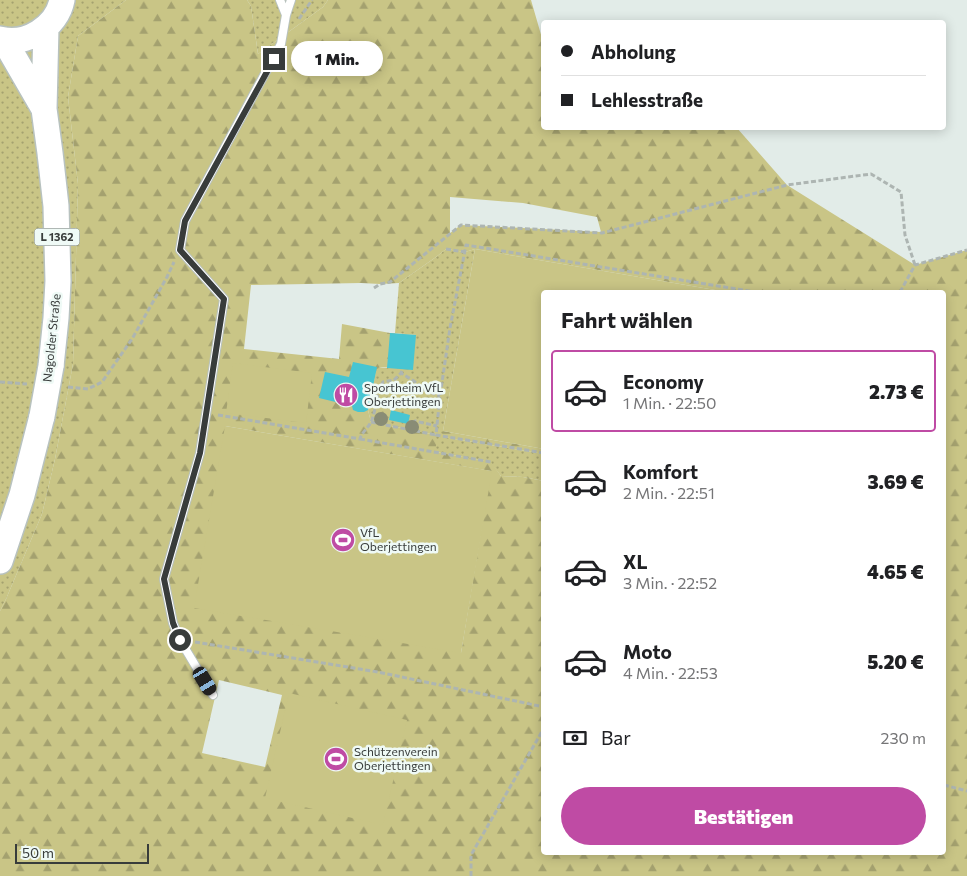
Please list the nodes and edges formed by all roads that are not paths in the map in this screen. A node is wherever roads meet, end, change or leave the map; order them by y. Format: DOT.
graph roads {
  1 [pos="62,0"];
  2 [pos="280,0"];
  3 [pos="291,0"];
  4 [pos="286,15"];
  5 [pos="46,28"];
  6 [pos="2,40"];
  7 [pos="44,109"];
  8 [pos="0,561"];
  9 [pos="213,695"];
  1 -- 5 [label="main road"];
  2 -- 4 [label="lane"];
  3 -- 4 [label="lane"];
  4 -- 9 [label="lane"];
  5 -- 6 [label="main road"];
  5 -- 7 [label="main road, Nagolder Straße / L 1362"];
  6 -- 7 [label="main road, Nagolder Straße / L 1362"];
  7 -- 8 [label="main road, Nagolder Straße / L 1362, bridge"];
}
